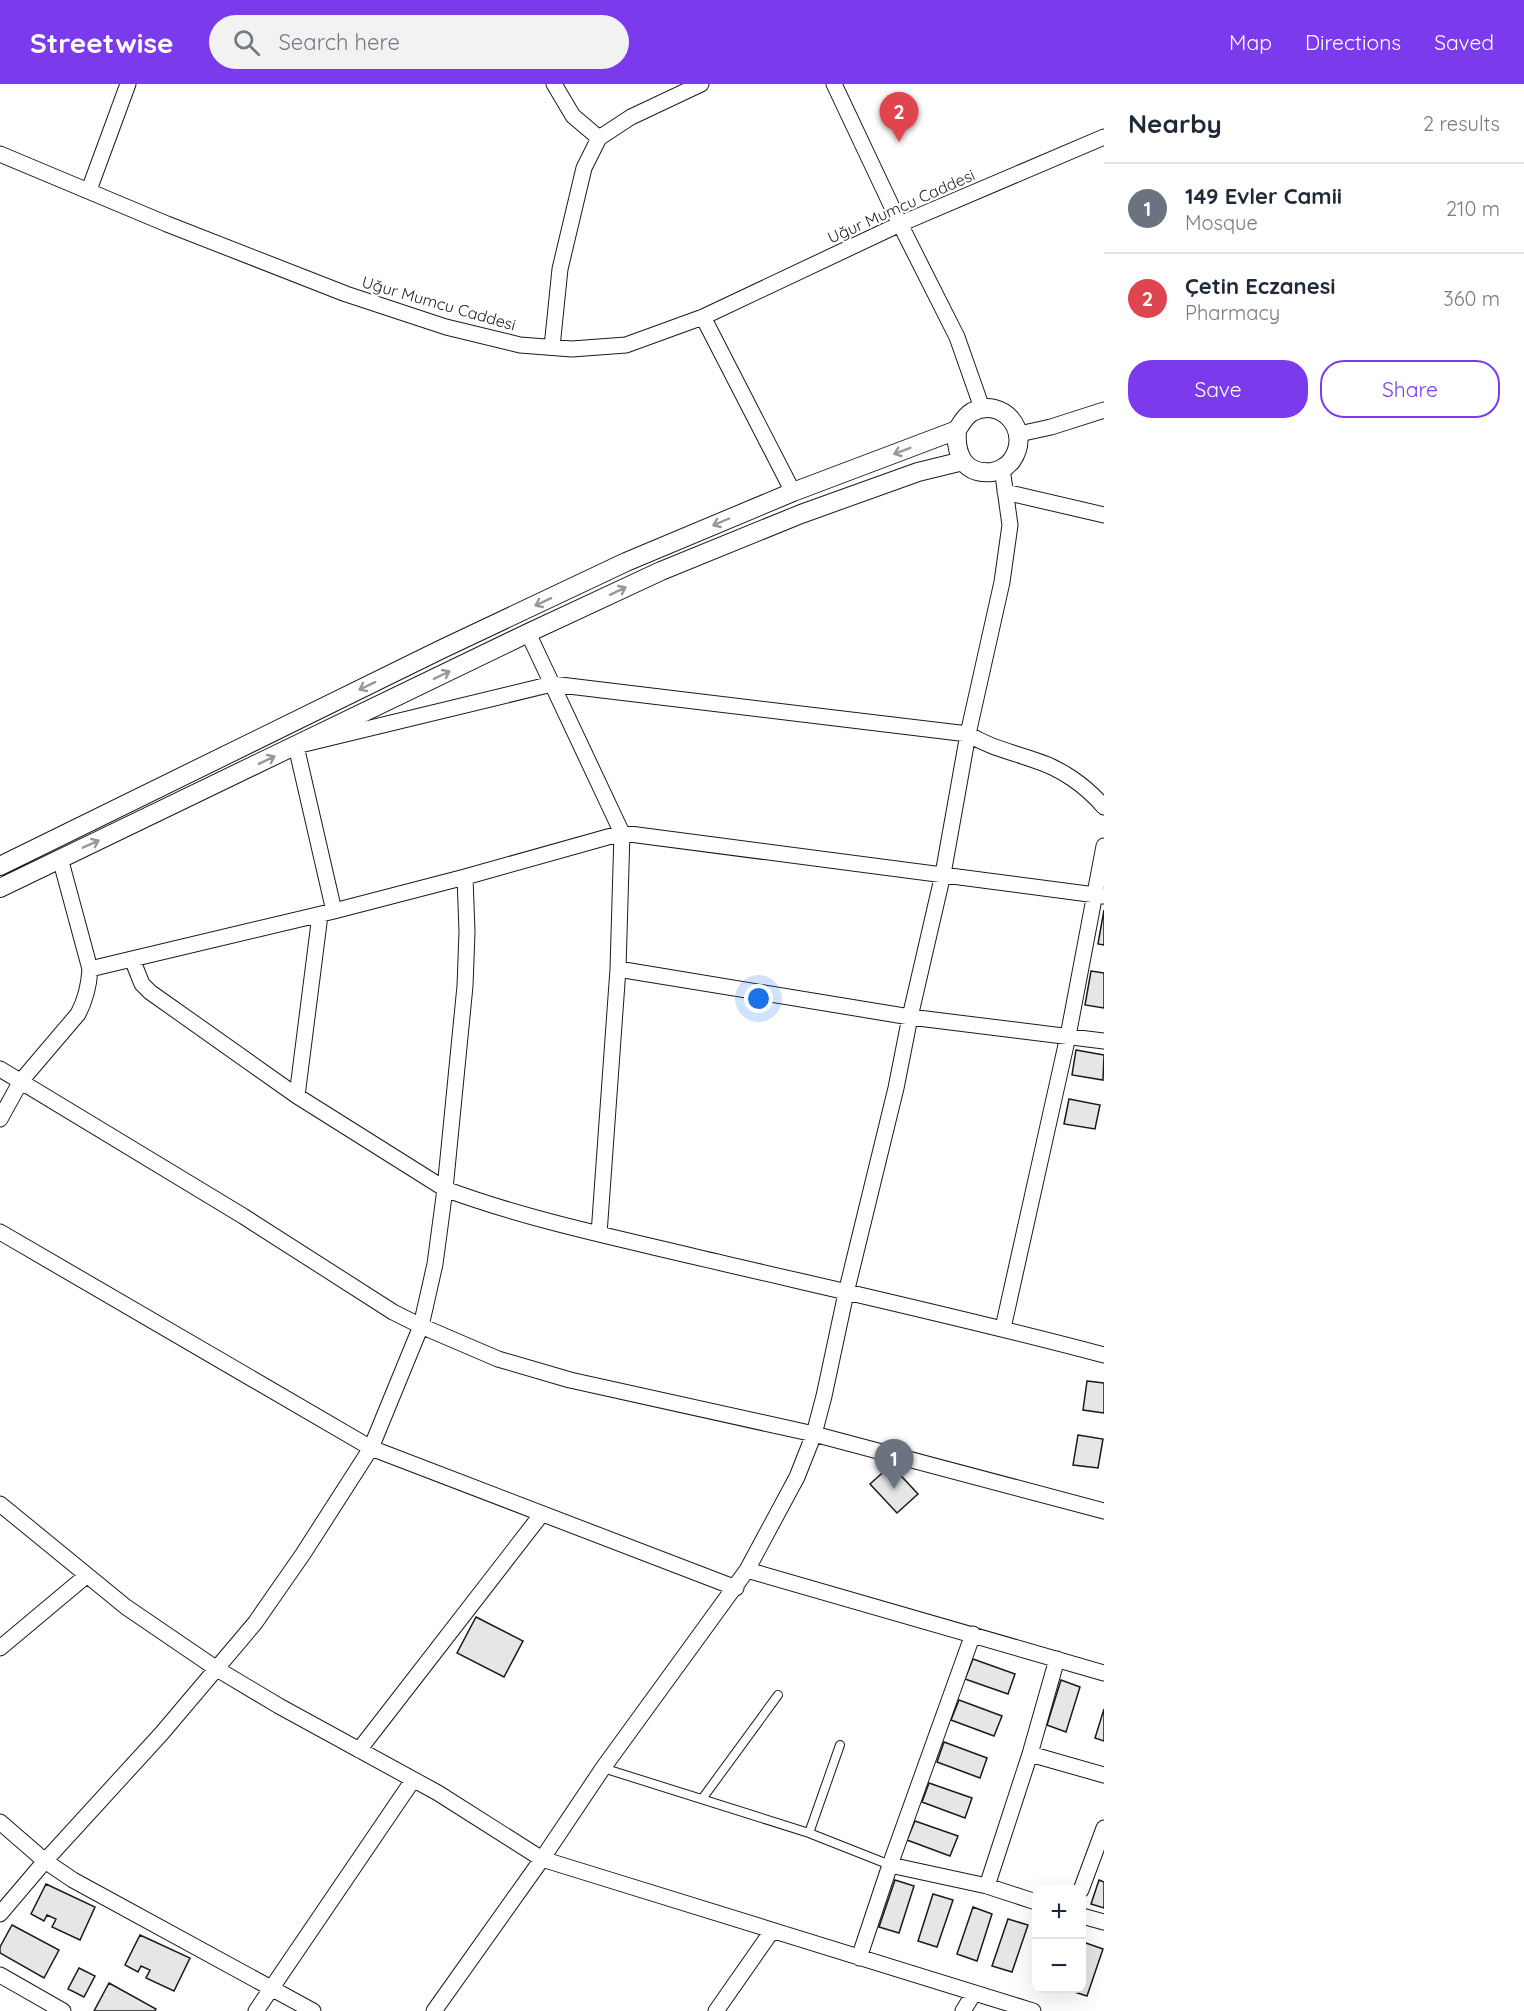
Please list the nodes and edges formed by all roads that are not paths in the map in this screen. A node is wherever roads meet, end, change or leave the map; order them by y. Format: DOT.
graph roads {
  1 [pos="128,84"];
  2 [pos="554,84"];
  3 [pos="701,84"];
  4 [pos="834,84"];
  5 [pos="1104,137"];
  6 [pos="599,138"];
  7 [pos="0,154"];
  8 [pos="89,190"];
  9 [pos="900,224"];
  10 [pos="703,317"];
  11 [pos="552,347"];
  12 [pos="981,408"];
  13 [pos="1104,410"];
  14 [pos="957,430"];
  15 [pos="1019,434"];
  16 [pos="963,461"];
  17 [pos="1002,468"];
  18 [pos="793,492"];
  19 [pos="1005,492"];
  20 [pos="1104,515"];
  21 [pos="528,633"];
  22 [pos="552,684"];
  23 [pos="968,734"];
  24 [pos="296,746"];
  25 [pos="1104,807"];
  26 [pos="622,833"];
  27 [pos="1104,846"];
  28 [pos="60,858"];
  29 [pos="0,866"];
  30 [pos="943,874"];
  31 [pos="465,877"];
  32 [pos="0,888"];
  33 [pos="1100,895"];
  34 [pos="327,913"];
  35 [pos="132,959"];
  36 [pos="90,969"];
  37 [pos="618,969"];
  38 [pos="909,1017"];
  39 [pos="1068,1036"];
  40 [pos="1104,1041"];
  41 [pos="0,1069"];
  42 [pos="21,1082"];
  43 [pos="297,1096"];
  44 [pos="0,1119"];
  45 [pos="445,1189"];
  46 [pos="0,1232"];
  47 [pos="599,1234"];
  48 [pos="846,1293"];
  49 [pos="421,1326"];
  50 [pos="1003,1328"];
  51 [pos="1104,1355"];
  52 [pos="814,1434"];
  53 [pos="371,1448"];
  54 [pos="0,1504"];
  55 [pos="1104,1511"];
  56 [pos="541,1515"];
  57 [pos="747,1570"];
  58 [pos="86,1575"];
  59 [pos="736,1588"];
  60 [pos="973,1634"];
  61 [pos="0,1647"];
  62 [pos="1057,1659"];
  63 [pos="217,1669"];
  64 [pos="1104,1673"];
  65 [pos="778,1695"];
  66 [pos="840,1745"];
  67 [pos="359,1750"];
  68 [pos="1030,1754"];
  69 [pos="603,1768"];
  70 [pos="1104,1775"];
  71 [pos="413,1780"];
  72 [pos="702,1798"];
  73 [pos="0,1822"];
  74 [pos="1104,1828"];
  75 [pos="810,1833"];
  76 [pos="542,1859"];
  77 [pos="45,1861"];
  78 [pos="890,1864"];
  79 [pos="1083,1885"];
  80 [pos="987,1886"];
  81 [pos="1032,1901"];
  82 [pos="0,1914"];
  83 [pos="1086,1917"];
  84 [pos="1104,1922"];
  85 [pos="772,1931"];
  86 [pos="860,1958"];
  87 [pos="0,1975"];
  88 [pos="272,1989"];
  89 [pos="974,1993"];
  90 [pos="63,2011"];
  91 [pos="256,2011"];
  92 [pos="313,2011"];
  93 [pos="434,2011"];
  94 [pos="716,2011"];
  95 [pos="963,2011"];
  96 [pos="1033,2011"];
  1 -- 8 [label="street"];
  2 -- 6 [label="street"];
  3 -- 6 [label="street"];
  4 -- 9 [label="street"];
  5 -- 9 [label="street, Uğur Mumcu Caddesi"];
  6 -- 11 [label="street"];
  7 -- 8 [label="street, Uğur Mumcu Caddesi"];
  8 -- 11 [label="street, Uğur Mumcu Caddesi"];
  9 -- 10 [label="street, Uğur Mumcu Caddesi"];
  9 -- 12 [label="street"];
  10 -- 11 [label="street, Uğur Mumcu Caddesi"];
  10 -- 18 [label="street"];
  12 -- 14 [label="street"];
  12 -- 15 [label="street"];
  13 -- 15 [label="street"];
  14 -- 16 [label="street"];
  14 -- 18 [label="street, one-way"];
  15 -- 17 [label="street"];
  16 -- 17 [label="street"];
  21 -- 16 [label="street, one-way"];
  17 -- 19 [label="street"];
  18 -- 29 [label="street, one-way"];
  19 -- 20 [label="street"];
  19 -- 23 [label="street"];
  21 -- 22 [label="street"];
  24 -- 21 [label="street, one-way"];
  22 -- 23 [label="street"];
  22 -- 24 [label="street"];
  22 -- 26 [label="street"];
  23 -- 25 [label="street"];
  23 -- 30 [label="street"];
  28 -- 24 [label="street, one-way"];
  24 -- 34 [label="street"];
  26 -- 30 [label="street"];
  26 -- 31 [label="street"];
  26 -- 37 [label="street"];
  27 -- 33 [label="street"];
  28 -- 32 [label="street"];
  28 -- 36 [label="street"];
  30 -- 33 [label="street"];
  30 -- 38 [label="street"];
  31 -- 34 [label="street"];
  31 -- 45 [label="street"];
  33 -- 39 [label="street"];
  34 -- 35 [label="street"];
  34 -- 43 [label="street"];
  35 -- 36 [label="street"];
  35 -- 43 [label="street"];
  36 -- 42 [label="street"];
  37 -- 38 [label="street"];
  37 -- 47 [label="street"];
  38 -- 39 [label="street"];
  38 -- 48 [label="street"];
  39 -- 40 [label="street"];
  39 -- 50 [label="street"];
  41 -- 42 [label="street"];
  42 -- 44 [label="street"];
  42 -- 49 [label="street"];
  43 -- 45 [label="street"];
  45 -- 47 [label="street"];
  45 -- 49 [label="street"];
  46 -- 53 [label="street"];
  47 -- 48 [label="street"];
  48 -- 50 [label="street"];
  48 -- 52 [label="street"];
  49 -- 52 [label="street"];
  49 -- 53 [label="street"];
  50 -- 51 [label="street"];
  52 -- 55 [label="street"];
  52 -- 57 [label="street"];
  53 -- 56 [label="street"];
  53 -- 63 [label="street"];
  54 -- 58 [label="street"];
  56 -- 59 [label="street"];
  56 -- 67 [label="street"];
  57 -- 59 [label="street"];
  57 -- 60 [label="street"];
  58 -- 61 [label="street"];
  58 -- 63 [label="street"];
  59 -- 69 [label="street"];
  60 -- 62 [label="street"];
  60 -- 78 [label="street"];
  62 -- 64 [label="street"];
  62 -- 68 [label="street"];
  63 -- 67 [label="street"];
  63 -- 77 [label="street"];
  65 -- 72 [label="lane"];
  66 -- 75 [label="lane"];
  67 -- 71 [label="street"];
  68 -- 70 [label="street"];
  68 -- 80 [label="street"];
  69 -- 72 [label="lane"];
  69 -- 76 [label="street"];
  71 -- 76 [label="street"];
  71 -- 88 [label="street"];
  72 -- 75 [label="lane"];
  73 -- 77 [label="street"];
  74 -- 79 [label="street"];
  75 -- 78 [label="lane"];
  76 -- 85 [label="street"];
  76 -- 93 [label="street"];
  77 -- 82 [label="street"];
  77 -- 88 [label="street"];
  78 -- 80 [label="street"];
  78 -- 86 [label="street"];
  80 -- 81 [label="street"];
  83 -- 84 [label="street"];
  85 -- 86 [label="street"];
  85 -- 94 [label="street"];
  86 -- 89 [label="street"];
  87 -- 90 [label="street"];
  88 -- 91 [label="street"];
  88 -- 92 [label="street"];
  89 -- 95 [label="street"];
  89 -- 96 [label="street"];
}
